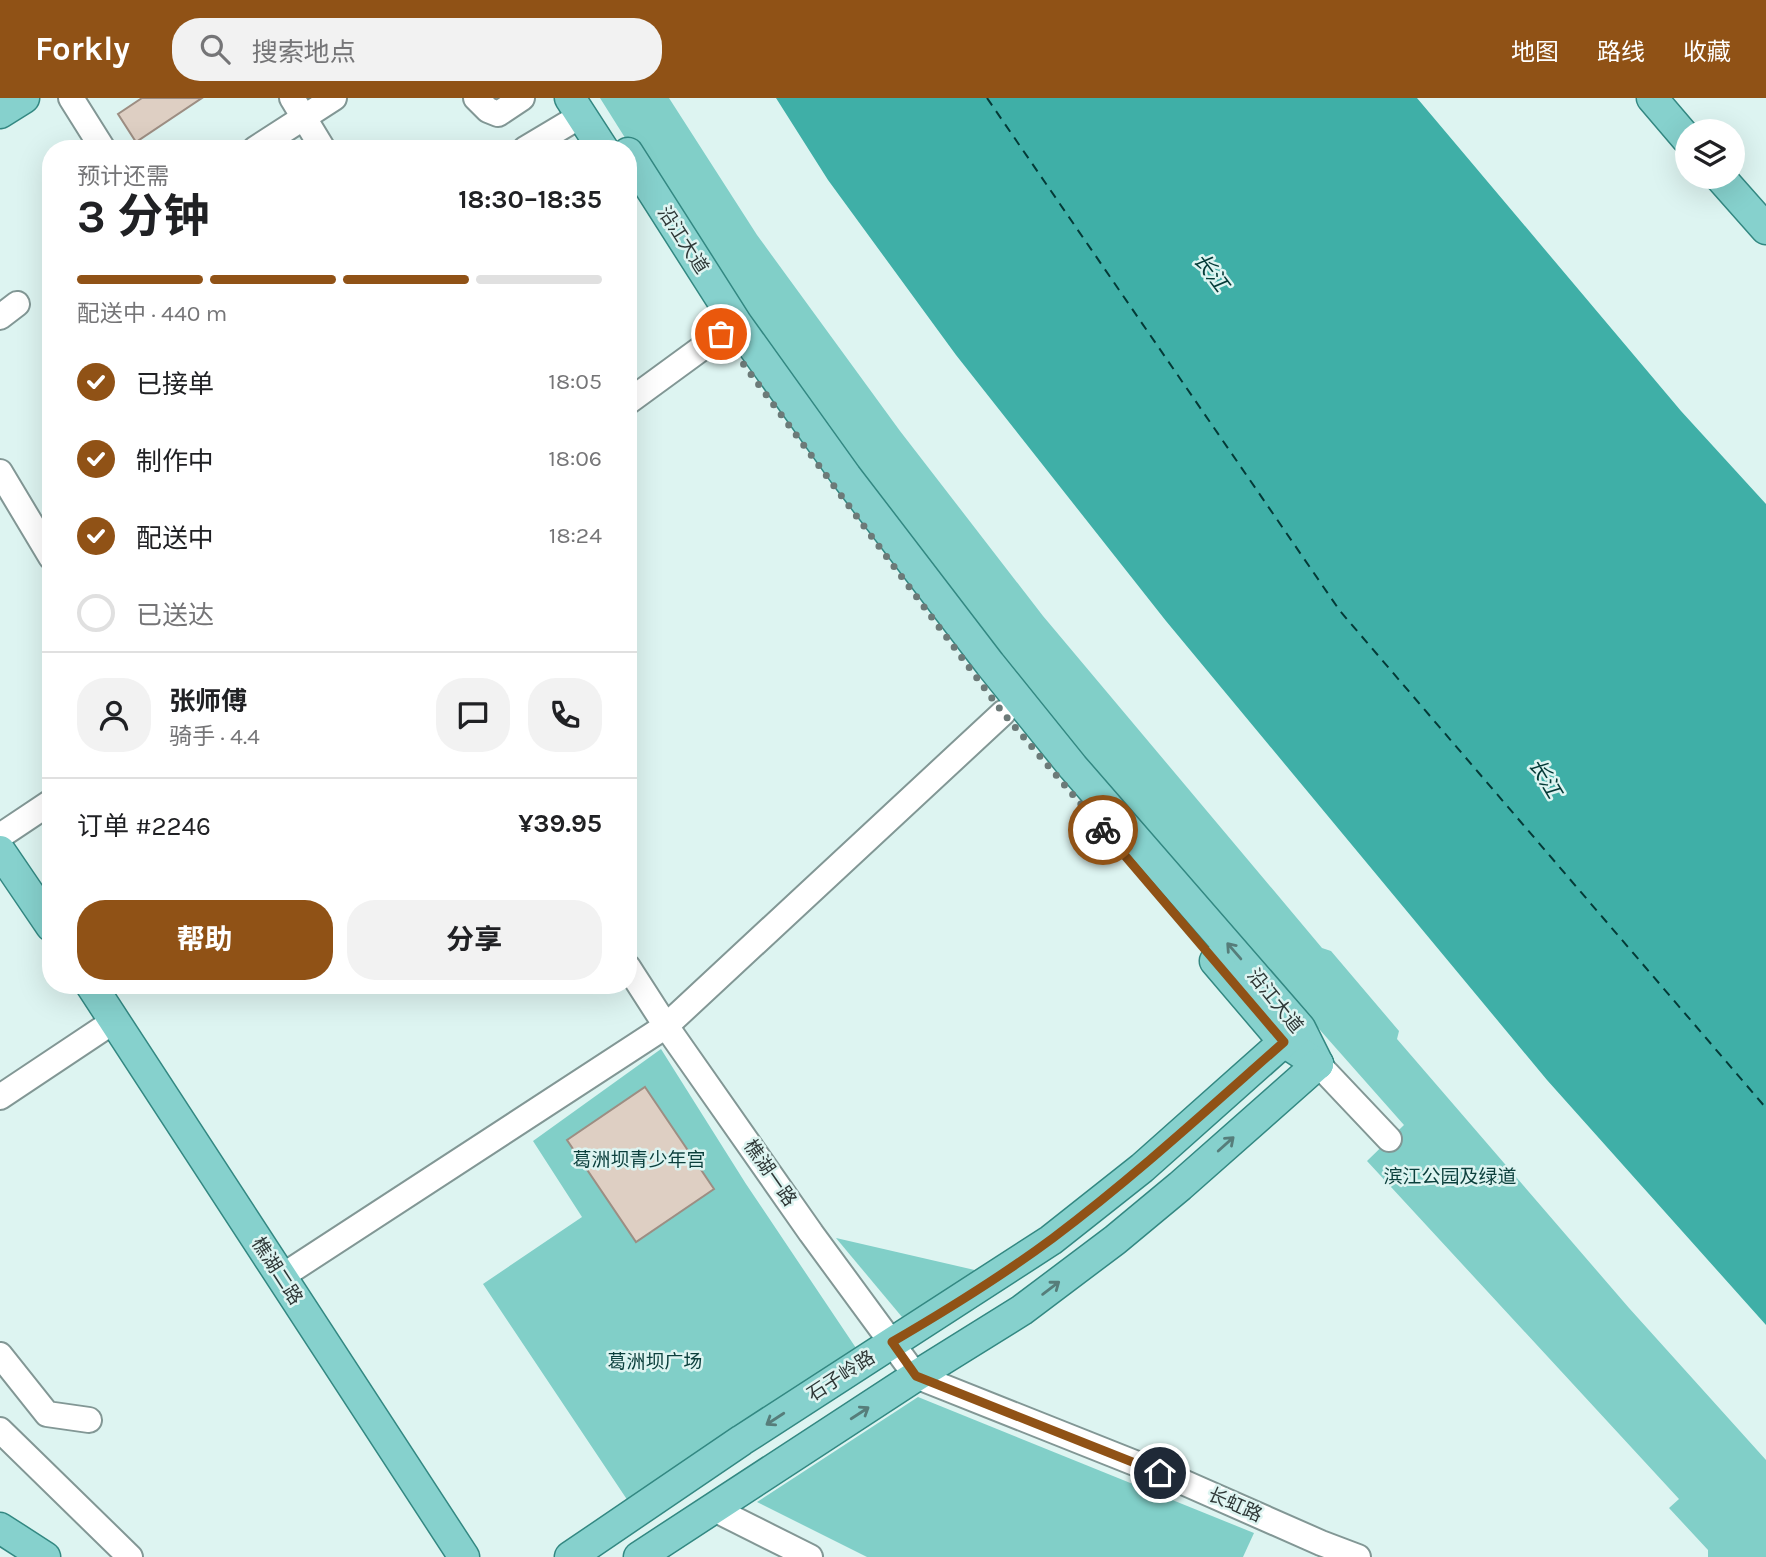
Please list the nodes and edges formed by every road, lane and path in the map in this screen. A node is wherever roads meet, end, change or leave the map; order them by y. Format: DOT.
graph roads {
  1 [pos="24,98"];
  2 [pos="71,98"];
  3 [pos="334,98"];
  4 [pos="476,98"];
  5 [pos="522,98"];
  6 [pos="1652,98"];
  7 [pos="1677,98"];
  8 [pos="582,104"];
  9 [pos="298,108"];
  10 [pos="0,113"];
  11 [pos="1695,119"];
  12 [pos="1675,125"];
  13 [pos="97,140"];
  14 [pos="264,140"];
  15 [pos="318,140"];
  16 [pos="536,140"];
  17 [pos="599,140"];
  18 [pos="616,140"];
  19 [pos="637,167"];
  20 [pos="1745,178"];
  21 [pos="1731,189"];
  22 [pos="1766,201"];
  23 [pos="637,202"];
  24 [pos="1766,229"];
  25 [pos="721,334"];
  26 [pos="637,395"];
  27 [pos="0,472"];
  28 [pos="42,539"];
  29 [pos="1003,713"];
  30 [pos="42,808"];
  31 [pos="0,836"];
  32 [pos="0,851"];
  33 [pos="0,875"];
  34 [pos="42,913"];
  35 [pos="42,935"];
  36 [pos="637,981"];
  37 [pos="82,994"];
  38 [pos="96,994"];
  39 [pos="666,1026"];
  40 [pos="104,1027"];
  41 [pos="1292,1035"];
  42 [pos="1318,1064"];
  43 [pos="0,1097"];
  44 [pos="1389,1139"];
  45 [pos="281,1277"];
  46 [pos="892,1342"];
  47 [pos="0,1355"];
  48 [pos="916,1376"];
  49 [pos="89,1420"];
  50 [pos="0,1430"];
  51 [pos="714,1509"];
  52 [pos="0,1528"];
  53 [pos="1318,1550"];
  54 [pos="45,1557"];
  55 [pos="130,1557"];
  56 [pos="448,1557"];
  57 [pos="464,1557"];
  58 [pos="570,1557"];
  59 [pos="639,1557"];
  60 [pos="810,1557"];
  61 [pos="1358,1557"];
  1 -- 10 [label="main road"];
  2 -- 13 [label="street"];
  3 -- 9 [label="street"];
  4 -- 5 [label="street"];
  6 -- 12 [label="main road"];
  7 -- 11 [label="main road"];
  8 -- 16 [label="street"];
  8 -- 17 [label="main road"];
  8 -- 18 [label="main road"];
  9 -- 14 [label="street"];
  9 -- 15 [label="street"];
  41 -- 19 [label="main road, 沿江大道, one-way"];
  20 -- 22 [label="main road"];
  21 -- 24 [label="main road"];
  23 -- 25 [label="main road, 沿江大道"];
  25 -- 26 [label="street"];
  25 -- 29 [label="main road, 沿江大道"];
  27 -- 28 [label="street"];
  29 -- 39 [label="street"];
  29 -- 41 [label="main road, 沿江大道"];
  30 -- 31 [label="street"];
  32 -- 34 [label="main road"];
  33 -- 35 [label="main road"];
  36 -- 39 [label="street, 樵湖一路"];
  37 -- 40 [label="main road, 樵湖二路"];
  38 -- 45 [label="main road, 樵湖二路"];
  39 -- 45 [label="street"];
  39 -- 46 [label="street, 樵湖一路"];
  40 -- 43 [label="street"];
  40 -- 56 [label="main road, 樵湖二路"];
  41 -- 42 [label="main road, 沿江大道"];
  41 -- 46 [label="main road, 石子岭路"];
  42 -- 44 [label="street"];
  48 -- 42 [label="main road, one-way"];
  45 -- 57 [label="main road, 樵湖二路"];
  46 -- 48 [label="street, 樵湖一路"];
  46 -- 58 [label="main road, 石子岭路, one-way"];
  47 -- 49 [label="street"];
  51 -- 48 [label="main road, one-way"];
  48 -- 53 [label="street, 长虹路"];
  50 -- 55 [label="street"];
  51 -- 59 [label="main road"];
  51 -- 60 [label="street"];
  52 -- 54 [label="main road"];
  53 -- 61 [label="street, 长虹路"];
}
